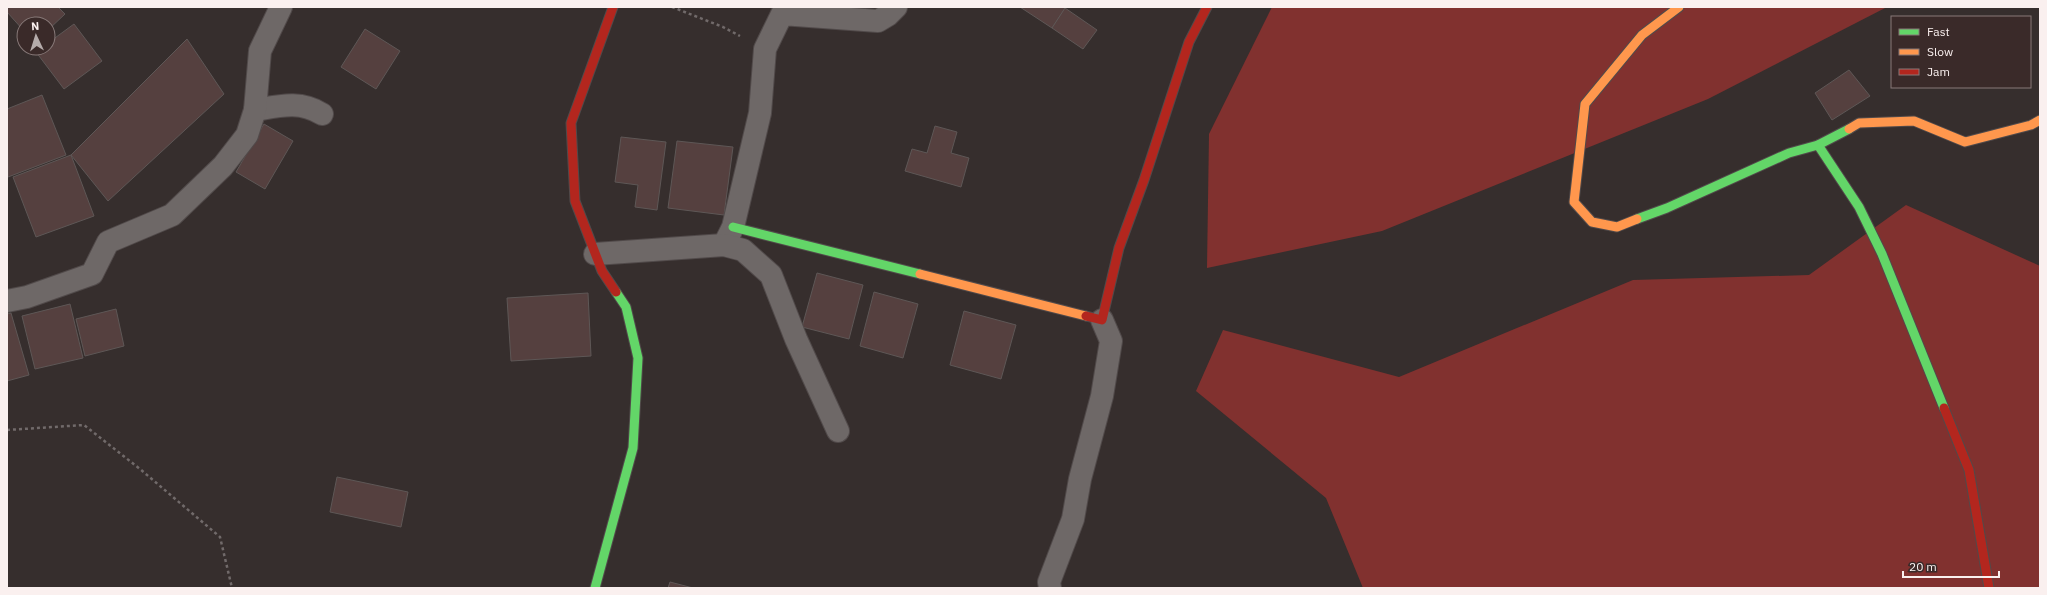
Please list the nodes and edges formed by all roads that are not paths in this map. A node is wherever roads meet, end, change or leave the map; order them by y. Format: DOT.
graph roads {
  1 [pos="281,7"];
  2 [pos="613,7"];
  3 [pos="896,7"];
  4 [pos="1207,7"];
  5 [pos="1679,7"];
  6 [pos="255,110"];
  7 [pos="322,114"];
  8 [pos="2040,120"];
  9 [pos="1818,145"];
  10 [pos="728,236"];
  11 [pos="595,254"];
  12 [pos="7,301"];
  13 [pos="1102,320"];
  14 [pos="838,431"];
  15 [pos="595,588"];
  16 [pos="1050,588"];
  17 [pos="1989,588"];
  1 -- 6 [label="street"];
  2 -- 11 [label="street"];
  3 -- 10 [label="street"];
  4 -- 13 [label="street"];
  5 -- 9 [label="street"];
  6 -- 7 [label="street"];
  6 -- 12 [label="street"];
  8 -- 9 [label="street"];
  9 -- 17 [label="street"];
  10 -- 11 [label="street"];
  10 -- 13 [label="street"];
  10 -- 14 [label="street"];
  11 -- 15 [label="street"];
  13 -- 16 [label="street"];
}
